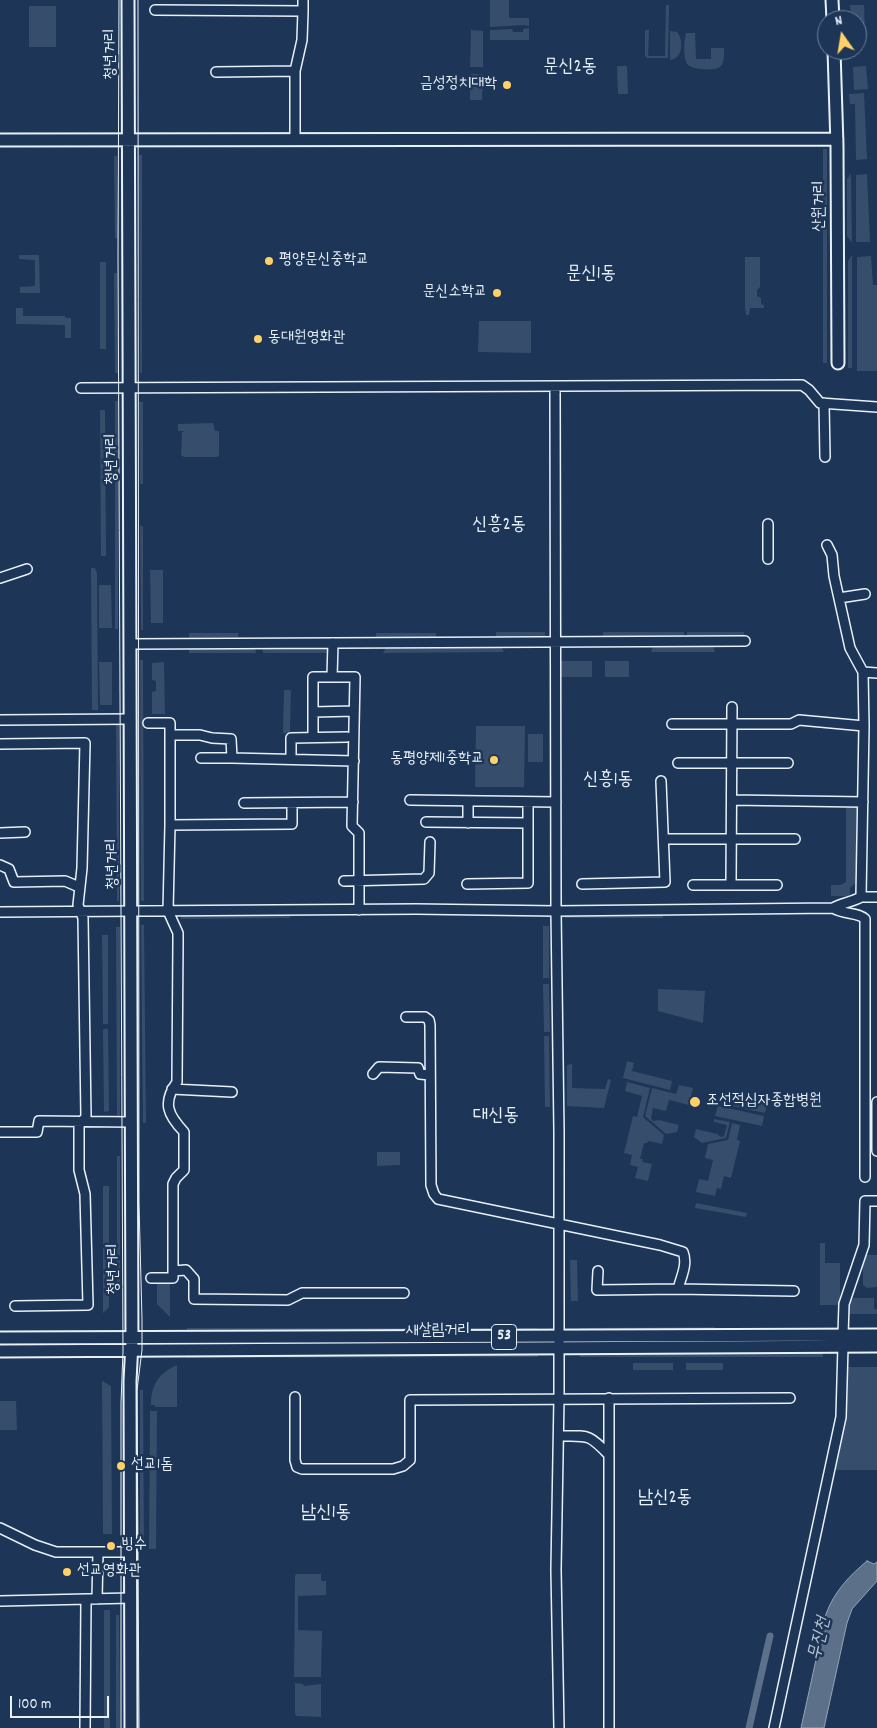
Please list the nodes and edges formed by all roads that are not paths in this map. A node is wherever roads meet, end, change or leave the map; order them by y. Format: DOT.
graph roads {
  1 [pos="128,0"];
  2 [pos="303,0"];
  3 [pos="220,5"];
  4 [pos="155,10"];
  5 [pos="303,11"];
  6 [pos="834,60"];
  7 [pos="295,71"];
  8 [pos="216,72"];
  9 [pos="837,139"];
  10 [pos="0,140"];
  11 [pos="129,140"];
  12 [pos="295,140"];
  13 [pos="838,363"];
  14 [pos="555,387"];
  15 [pos="81,388"];
  16 [pos="129,388"];
  17 [pos="824,403"];
  18 [pos="877,407"];
  19 [pos="825,457"];
  20 [pos="768,524"];
  21 [pos="827,545"];
  22 [pos="768,559"];
  23 [pos="27,569"];
  24 [pos="0,578"];
  25 [pos="865,594"];
  26 [pos="839,598"];
  27 [pos="745,641"];
  28 [pos="556,642"];
  29 [pos="333,643"];
  30 [pos="130,644"];
  31 [pos="863,672"];
  32 [pos="877,673"];
  33 [pos="332,677"];
  34 [pos="732,707"];
  35 [pos="354,711"];
  36 [pos="313,712"];
  37 [pos="130,719"];
  38 [pos="0,720"];
  39 [pos="148,723"];
  40 [pos="672,724"];
  41 [pos="732,724"];
  42 [pos="864,726"];
  43 [pos="170,735"];
  44 [pos="313,737"];
  45 [pos="347,737"];
  46 [pos="0,744"];
  47 [pos="201,758"];
  48 [pos="232,758"];
  49 [pos="291,759"];
  50 [pos="354,761"];
  51 [pos="678,763"];
  52 [pos="732,763"];
  53 [pos="788,763"];
  54 [pos="661,781"];
  55 [pos="410,800"];
  56 [pos="732,800"];
  57 [pos="353,802"];
  58 [pos="468,802"];
  59 [pos="528,802"];
  60 [pos="556,802"];
  61 [pos="864,802"];
  62 [pos="244,803"];
  63 [pos="292,803"];
  64 [pos="426,822"];
  65 [pos="468,823"];
  66 [pos="528,823"];
  67 [pos="170,825"];
  68 [pos="25,832"];
  69 [pos="0,833"];
  70 [pos="732,838"];
  71 [pos="664,839"];
  72 [pos="795,839"];
  73 [pos="430,842"];
  74 [pos="0,865"];
  75 [pos="359,880"];
  76 [pos="344,881"];
  77 [pos="466,884"];
  78 [pos="582,884"];
  79 [pos="693,885"];
  80 [pos="731,885"];
  81 [pos="777,885"];
  82 [pos="79,887"];
  83 [pos="860,897"];
  84 [pos="877,897"];
  85 [pos="833,908"];
  86 [pos="358,910"];
  87 [pos="168,911"];
  88 [pos="556,911"];
  89 [pos="0,912"];
  90 [pos="81,912"];
  91 [pos="130,912"];
  92 [pos="406,1017"];
  93 [pos="373,1074"];
  94 [pos="430,1075"];
  95 [pos="172,1089"];
  96 [pos="232,1092"];
  97 [pos="877,1102"];
  98 [pos="82,1122"];
  99 [pos="131,1122"];
  100 [pos="0,1132"];
  101 [pos="877,1151"];
  102 [pos="865,1178"];
  103 [pos="877,1201"];
  104 [pos="558,1224"];
  105 [pos="598,1270"];
  106 [pos="173,1271"];
  107 [pos="151,1278"];
  108 [pos="678,1289"];
  109 [pos="794,1291"];
  110 [pos="404,1293"];
  111 [pos="15,1306"];
  112 [pos="877,1335"];
  113 [pos="132,1337"];
  114 [pos="0,1338"];
  115 [pos="843,1340"];
  116 [pos="559,1342"];
  117 [pos="877,1346"];
  118 [pos="132,1350"];
  119 [pos="0,1351"];
  120 [pos="295,1397"];
  121 [pos="559,1398"];
  122 [pos="609,1398"];
  123 [pos="790,1398"];
  124 [pos="559,1436"];
  125 [pos="609,1455"];
  126 [pos="0,1528"];
  127 [pos="98,1552"];
  128 [pos="130,1552"];
  129 [pos="131,1598"];
  130 [pos="98,1599"];
  131 [pos="86,1600"];
  132 [pos="0,1601"];
  133 [pos="85,1728"];
  134 [pos="131,1728"];
  135 [pos="559,1728"];
  136 [pos="609,1728"];
  137 [pos="774,1728"];
  1 -- 11 [label="main road, 청년거리"];
  2 -- 5 [label="street"];
  3 -- 4 [label="street"];
  3 -- 5 [label="street"];
  5 -- 7 [label="street"];
  6 -- 9 [label="main road, 산원거리"];
  7 -- 8 [label="street"];
  7 -- 12 [label="street"];
  9 -- 12 [label="main road"];
  9 -- 13 [label="main road, 산원거리"];
  10 -- 11 [label="main road"];
  11 -- 12 [label="main road"];
  11 -- 16 [label="main road, 청년거리"];
  14 -- 16 [label="street"];
  14 -- 17 [label="street"];
  14 -- 28 [label="street"];
  15 -- 16 [label="street"];
  16 -- 30 [label="main road, 청년거리"];
  17 -- 18 [label="street"];
  17 -- 19 [label="street"];
  20 -- 22 [label="street"];
  21 -- 26 [label="street"];
  23 -- 24 [label="street"];
  25 -- 26 [label="street"];
  26 -- 31 [label="street"];
  27 -- 28 [label="street"];
  28 -- 29 [label="street"];
  28 -- 60 [label="street"];
  29 -- 30 [label="street"];
  29 -- 33 [label="street"];
  30 -- 37 [label="main road, 청년거리"];
  31 -- 32 [label="street"];
  31 -- 42 [label="street"];
  33 -- 35 [label="street"];
  33 -- 36 [label="street"];
  34 -- 41 [label="street"];
  35 -- 36 [label="street"];
  35 -- 50 [label="street"];
  36 -- 44 [label="street"];
  37 -- 38 [label="street"];
  37 -- 91 [label="main road, 청년거리"];
  39 -- 43 [label="street"];
  40 -- 41 [label="street"];
  41 -- 42 [label="street"];
  41 -- 52 [label="street"];
  42 -- 61 [label="street"];
  43 -- 48 [label="street"];
  43 -- 67 [label="street"];
  44 -- 45 [label="street"];
  44 -- 49 [label="street"];
  46 -- 82 [label="street"];
  47 -- 48 [label="street"];
  48 -- 49 [label="street"];
  49 -- 50 [label="street"];
  50 -- 57 [label="street"];
  51 -- 52 [label="street"];
  52 -- 53 [label="street"];
  52 -- 56 [label="street"];
  54 -- 71 [label="street"];
  55 -- 58 [label="street"];
  56 -- 61 [label="street"];
  56 -- 70 [label="street"];
  57 -- 63 [label="street"];
  57 -- 75 [label="street"];
  58 -- 59 [label="street"];
  58 -- 65 [label="street"];
  59 -- 60 [label="street"];
  59 -- 66 [label="street"];
  60 -- 88 [label="street"];
  61 -- 83 [label="street"];
  62 -- 63 [label="street"];
  63 -- 67 [label="street"];
  64 -- 65 [label="street"];
  65 -- 66 [label="street"];
  66 -- 77 [label="street"];
  67 -- 87 [label="street"];
  68 -- 69 [label="street"];
  70 -- 71 [label="street"];
  70 -- 72 [label="street"];
  70 -- 80 [label="street"];
  71 -- 78 [label="street"];
  73 -- 75 [label="street"];
  74 -- 82 [label="street"];
  75 -- 76 [label="street"];
  75 -- 86 [label="street"];
  79 -- 80 [label="street"];
  80 -- 81 [label="street"];
  82 -- 90 [label="street"];
  83 -- 84 [label="street"];
  83 -- 85 [label="street"];
  85 -- 88 [label="street"];
  85 -- 102 [label="street"];
  86 -- 87 [label="street"];
  86 -- 88 [label="street"];
  87 -- 91 [label="street"];
  87 -- 95 [label="street"];
  88 -- 104 [label="street"];
  89 -- 90 [label="street"];
  90 -- 91 [label="street"];
  90 -- 98 [label="street"];
  91 -- 99 [label="main road, 청년거리"];
  92 -- 94 [label="street"];
  93 -- 94 [label="street"];
  94 -- 104 [label="street"];
  95 -- 96 [label="street"];
  95 -- 106 [label="street"];
  97 -- 101 [label="street"];
  98 -- 99 [label="street"];
  98 -- 100 [label="street"];
  98 -- 111 [label="street"];
  99 -- 113 [label="main road, 청년거리"];
  103 -- 115 [label="street"];
  104 -- 108 [label="street"];
  104 -- 116 [label="street"];
  105 -- 108 [label="street"];
  106 -- 107 [label="street"];
  106 -- 110 [label="street"];
  108 -- 109 [label="street"];
  112 -- 115 [label="main road, 새살림거리 / 53"];
  113 -- 114 [label="main road, 새살림거리"];
  113 -- 116 [label="main road, 새살림거리 / 53"];
  113 -- 118 [label="main road, 청년거리"];
  115 -- 116 [label="main road, 새살림거리 / 53"];
  115 -- 117 [label="main road, 새살림거리 / 53"];
  115 -- 137 [label="street"];
  116 -- 118 [label="main road, 새살림거리 / 53"];
  116 -- 121 [label="street"];
  118 -- 119 [label="main road, 새살림거리"];
  118 -- 128 [label="main road, 청년거리"];
  120 -- 121 [label="street"];
  121 -- 122 [label="street"];
  121 -- 124 [label="street"];
  122 -- 123 [label="street"];
  122 -- 125 [label="street"];
  124 -- 125 [label="street"];
  124 -- 135 [label="street"];
  125 -- 136 [label="street"];
  126 -- 127 [label="street"];
  127 -- 128 [label="street"];
  127 -- 130 [label="street"];
  128 -- 129 [label="main road, 청년거리"];
  129 -- 130 [label="street"];
  129 -- 134 [label="main road, 청년거리"];
  130 -- 131 [label="street"];
  131 -- 132 [label="street"];
  131 -- 133 [label="street"];
}
